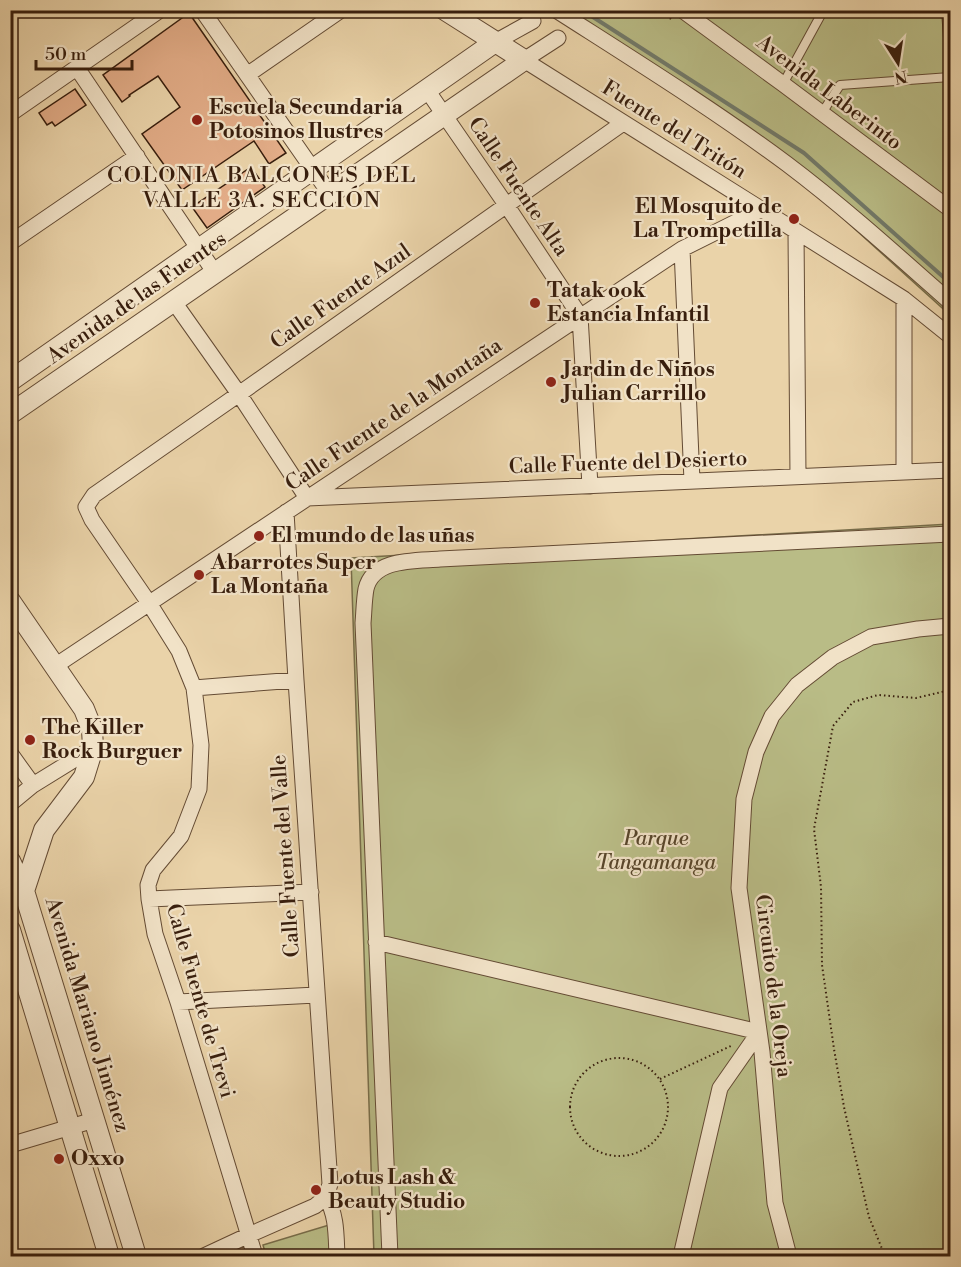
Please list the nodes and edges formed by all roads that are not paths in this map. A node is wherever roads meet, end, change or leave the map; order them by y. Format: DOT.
graph roads {
  1 [pos="202,10"];
  2 [pos="341,10"];
  3 [pos="445,10"];
  4 [pos="556,10"];
  5 [pos="682,10"];
  6 [pos="822,10"];
  7 [pos="946,11"];
  8 [pos="154,12"];
  9 [pos="533,21"];
  10 [pos="558,38"];
  11 [pos="495,42"];
  12 [pos="524,60"];
  13 [pos="951,64"];
  14 [pos="77,68"];
  15 [pos="247,75"];
  16 [pos="951,77"];
  17 [pos="783,84"];
  18 [pos="427,90"];
  19 [pos="822,113"];
  20 [pos="10,114"];
  21 [pos="444,115"];
  22 [pos="623,123"];
  23 [pos="136,156"];
  24 [pos="313,170"];
  25 [pos="330,194"];
  26 [pos="507,206"];
  27 [pos="762,209"];
  28 [pos="951,209"];
  29 [pos="796,231"];
  30 [pos="10,243"];
  31 [pos="199,249"];
  32 [pos="682,249"];
  33 [pos="215,273"];
  34 [pos="904,299"];
  35 [pos="174,302"];
  36 [pos="951,302"];
  37 [pos="580,316"];
  38 [pos="951,336"];
  39 [pos="10,381"];
  40 [pos="239,394"];
  41 [pos="10,414"];
  42 [pos="951,470"];
  43 [pos="904,472"];
  44 [pos="798,477"];
  45 [pos="692,481"];
  46 [pos="590,486"];
  47 [pos="308,498"];
  48 [pos="87,507"];
  49 [pos="286,512"];
  50 [pos="951,534"];
  51 [pos="10,601"];
  52 [pos="149,603"];
  53 [pos="951,626"];
  54 [pos="55,666"];
  55 [pos="296,680"];
  56 [pos="194,688"];
  57 [pos="93,748"];
  58 [pos="10,753"];
  59 [pos="33,785"];
  60 [pos="10,804"];
  61 [pos="10,861"];
  62 [pos="24,891"];
  63 [pos="311,892"];
  64 [pos="149,899"];
  65 [pos="10,930"];
  66 [pos="376,942"];
  67 [pos="316,995"];
  68 [pos="178,1002"];
  69 [pos="759,1032"];
  70 [pos="94,1120"];
  71 [pos="69,1127"];
  72 [pos="10,1145"];
  73 [pos="326,1197"];
  74 [pos="249,1235"];
  75 [pos="109,1257"];
  76 [pos="136,1257"];
  77 [pos="204,1257"];
  78 [pos="255,1257"];
  79 [pos="337,1257"];
  80 [pos="390,1257"];
  81 [pos="681,1257"];
  82 [pos="789,1257"];
  1 -- 15 [label="street"];
  2 -- 15 [label="street"];
  3 -- 11 [label="street"];
  4 -- 36 [label="street"];
  5 -- 17 [label="street, Avenida Laberinto"];
  6 -- 17 [label="lane"];
  7 -- 13 [label="lane"];
  8 -- 14 [label="street"];
  9 -- 11 [label="street, Avenida de las Fuentes"];
  10 -- 12 [label="street, Avenida de las Fuentes"];
  11 -- 12 [label="street"];
  11 -- 18 [label="street, Avenida de las Fuentes"];
  12 -- 21 [label="street, Avenida de las Fuentes"];
  12 -- 22 [label="street, Fuente del Tritón"];
  14 -- 20 [label="street"];
  14 -- 23 [label="street"];
  15 -- 24 [label="street"];
  16 -- 19 [label="lane"];
  17 -- 19 [label="street, Avenida Laberinto"];
  18 -- 21 [label="street, Calle Fuente Alta"];
  18 -- 24 [label="street, Avenida de las Fuentes"];
  19 -- 28 [label="street, Avenida Laberinto"];
  21 -- 25 [label="street, Avenida de las Fuentes"];
  21 -- 26 [label="street, Calle Fuente Alta"];
  22 -- 26 [label="street, Calle Fuente Azul"];
  22 -- 27 [label="street, Fuente del Tritón"];
  23 -- 30 [label="street"];
  23 -- 31 [label="street"];
  24 -- 25 [label="street"];
  24 -- 31 [label="street, Avenida de las Fuentes"];
  25 -- 33 [label="street, Avenida de las Fuentes"];
  26 -- 37 [label="street, Calle Fuente Alta"];
  26 -- 40 [label="street, Calle Fuente Azul"];
  27 -- 29 [label="street, Fuente del Tritón"];
  27 -- 32 [label="street, Calle Fuente de la Montaña"];
  29 -- 34 [label="street, Fuente del Tritón"];
  29 -- 44 [label="street"];
  31 -- 33 [label="street"];
  31 -- 39 [label="street, Avenida de las Fuentes"];
  32 -- 37 [label="street, Calle Fuente de la Montaña"];
  32 -- 45 [label="street"];
  33 -- 35 [label="street, Avenida de las Fuentes"];
  34 -- 38 [label="street, Fuente del Tritón"];
  34 -- 43 [label="street"];
  35 -- 40 [label="street"];
  35 -- 41 [label="street, Avenida de las Fuentes"];
  37 -- 46 [label="street"];
  37 -- 47 [label="street, Calle Fuente de la Montaña"];
  40 -- 47 [label="street"];
  40 -- 48 [label="street, Calle Fuente Azul"];
  42 -- 43 [label="street, Calle Fuente del Desierto"];
  43 -- 44 [label="street, Calle Fuente del Desierto"];
  44 -- 45 [label="street, Calle Fuente del Desierto"];
  45 -- 46 [label="street, Calle Fuente del Desierto"];
  46 -- 47 [label="street, Calle Fuente del Desierto"];
  47 -- 49 [label="street, Calle Fuente de la Montaña"];
  48 -- 52 [label="street, Calle Fuente de Trevi"];
  49 -- 52 [label="street, Calle Fuente de la Montaña"];
  49 -- 55 [label="street, Calle Fuente del Valle"];
  50 -- 66 [label="street"];
  51 -- 54 [label="street, Avenida Mariano Jiménez"];
  52 -- 54 [label="street, Calle Fuente de la Montaña"];
  52 -- 56 [label="street, Calle Fuente de Trevi"];
  53 -- 69 [label="street, Circuito de la Oreja"];
  54 -- 57 [label="street, Avenida Mariano Jiménez"];
  55 -- 56 [label="street"];
  55 -- 63 [label="street, Calle Fuente del Valle"];
  56 -- 64 [label="street, Calle Fuente de Trevi"];
  57 -- 59 [label="street"];
  57 -- 62 [label="street, Avenida Mariano Jiménez"];
  58 -- 59 [label="street"];
  59 -- 60 [label="street"];
  61 -- 62 [label="street, Avenida Mariano Jiménez"];
  62 -- 70 [label="street, Avenida Mariano Jiménez"];
  63 -- 64 [label="street"];
  63 -- 67 [label="street, Calle Fuente del Valle"];
  64 -- 68 [label="street, Calle Fuente de Trevi"];
  65 -- 71 [label="street"];
  66 -- 69 [label="street"];
  66 -- 80 [label="street"];
  67 -- 68 [label="street"];
  67 -- 73 [label="street, Calle Fuente del Valle"];
  68 -- 74 [label="street, Calle Fuente de Trevi"];
  69 -- 81 [label="street"];
  69 -- 82 [label="street, Circuito de la Oreja"];
  70 -- 71 [label="street"];
  70 -- 76 [label="street, Avenida Mariano Jiménez"];
  71 -- 72 [label="street"];
  71 -- 75 [label="street"];
  73 -- 74 [label="street"];
  73 -- 79 [label="street, Calle Fuente del Valle"];
  74 -- 77 [label="street"];
  74 -- 78 [label="street, Calle Fuente de Trevi"];
}
